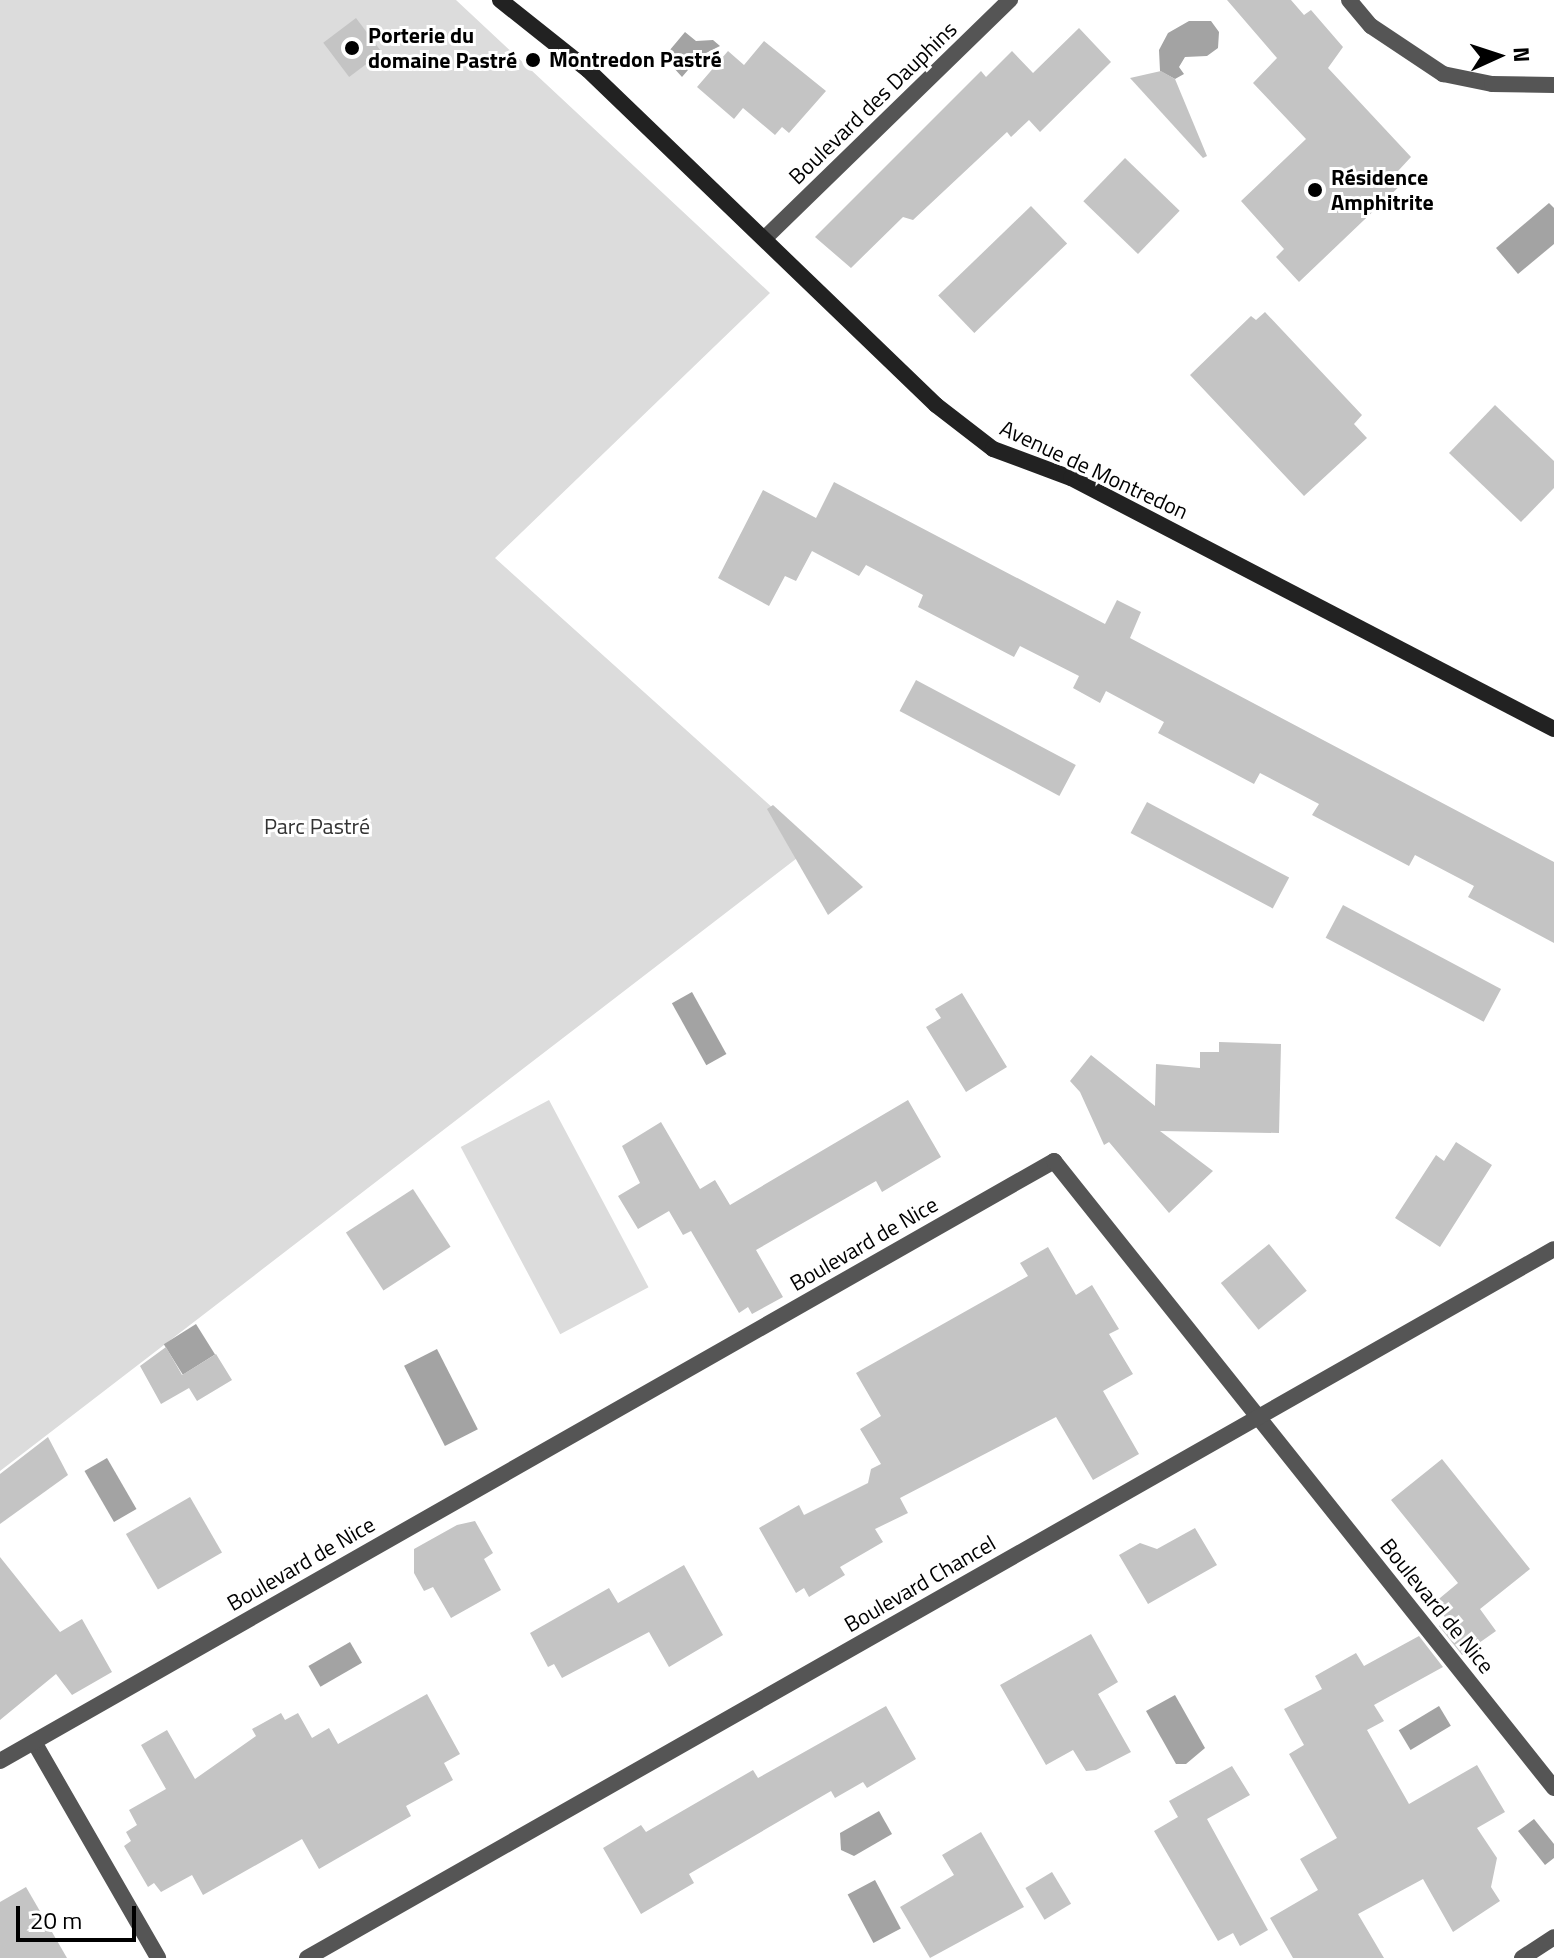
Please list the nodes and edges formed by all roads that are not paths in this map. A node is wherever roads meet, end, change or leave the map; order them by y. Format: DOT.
graph roads {
  1 [pos="500,0"];
  2 [pos="1010,0"];
  3 [pos="1349,0"];
  4 [pos="1554,85"];
  5 [pos="765,238"];
  6 [pos="1554,729"];
  7 [pos="1554,1249"];
  8 [pos="1258,1417"];
  9 [pos="34,1742"];
  10 [pos="0,1761"];
  11 [pos="1554,1788"];
  12 [pos="1554,1937"];
  13 [pos="158,1958"];
  14 [pos="307,1958"];
  15 [pos="1522,1958"];
  1 -- 5 [label="street, Avenue de Montredon"];
  2 -- 5 [label="street, Boulevard des Dauphins"];
  3 -- 4 [label="street"];
  5 -- 6 [label="street, Avenue de Montredon"];
  7 -- 8 [label="street, Boulevard Chancel"];
  8 -- 9 [label="street, Boulevard de Nice"];
  8 -- 11 [label="street, Boulevard de Nice"];
  8 -- 14 [label="street, Boulevard Chancel"];
  9 -- 10 [label="street, Boulevard de Nice"];
  9 -- 13 [label="street"];
  12 -- 15 [label="street"];
}
